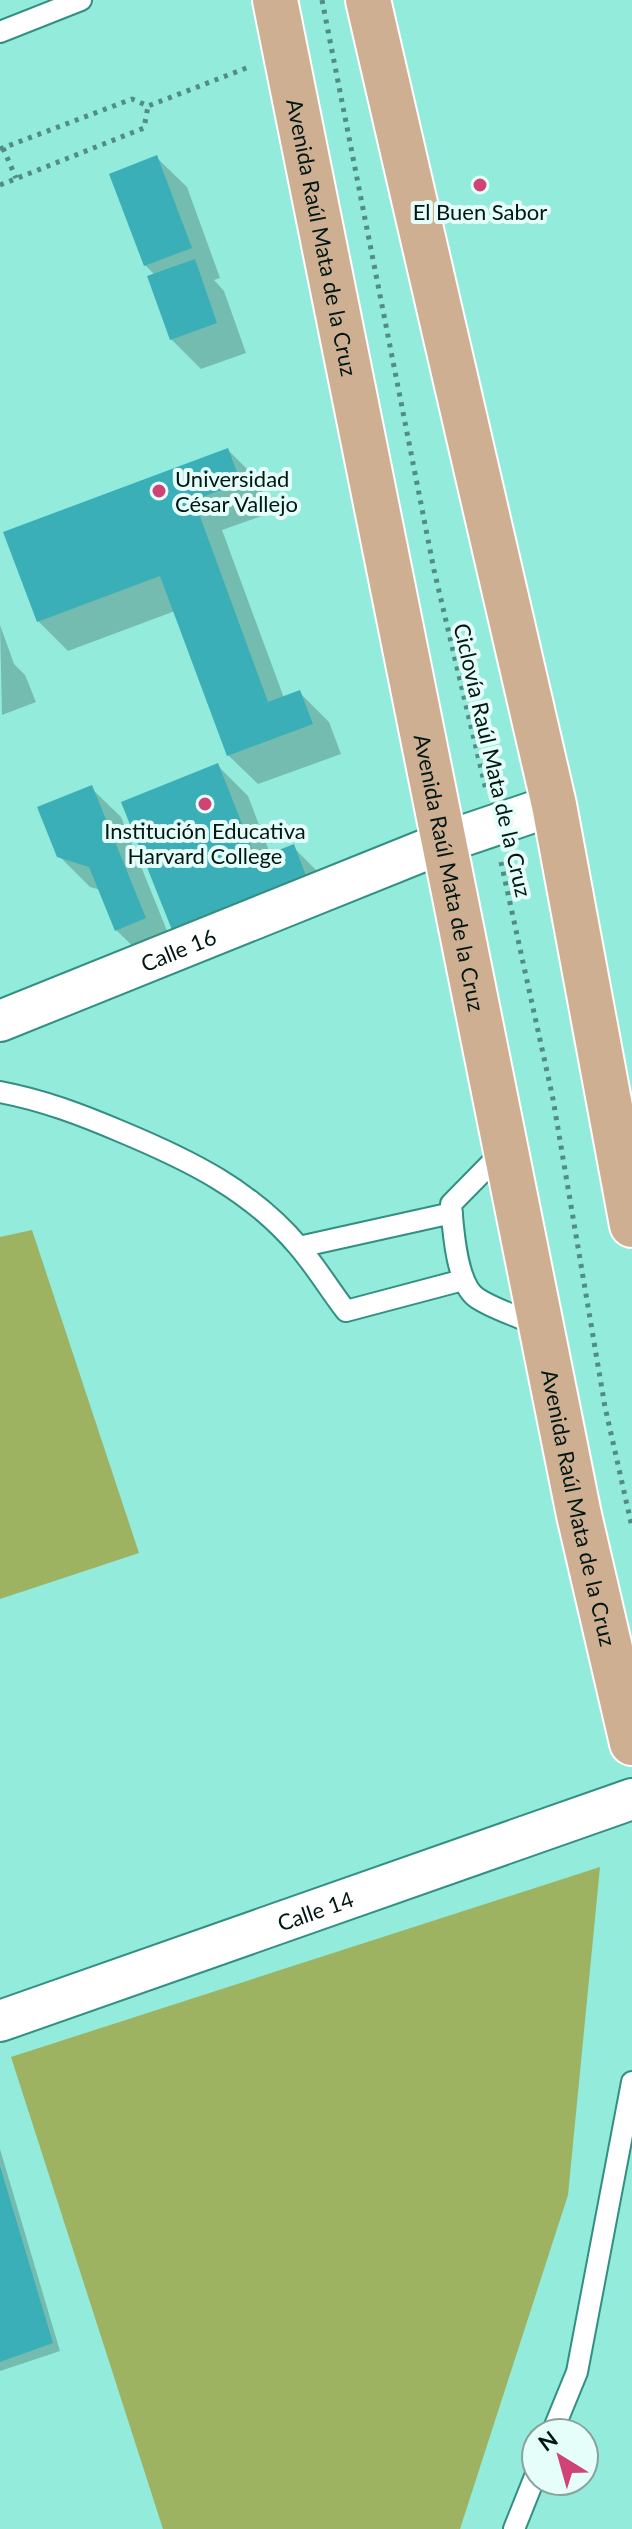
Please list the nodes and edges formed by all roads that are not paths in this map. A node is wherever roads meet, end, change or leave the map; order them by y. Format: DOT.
graph roads {
  1 [pos="81,0"];
  2 [pos="275,0"];
  3 [pos="368,0"];
  4 [pos="0,32"];
  5 [pos="554,805"];
  6 [pos="445,842"];
  7 [pos="0,1021"];
  8 [pos="0,1092"];
  9 [pos="506,1148"];
  10 [pos="452,1213"];
  11 [pos="632,1225"];
  12 [pos="299,1247"];
  13 [pos="463,1280"];
  14 [pos="541,1326"];
  15 [pos="632,1743"];
  16 [pos="632,1799"];
  17 [pos="0,2021"];
  18 [pos="632,2082"];
  19 [pos="559,2417"];
  20 [pos="527,2497"];
  21 [pos="514,2529"];
  1 -- 4 [label="lane"];
  2 -- 6 [label="main road, Avenida Raúl Mata de la Cruz"];
  3 -- 5 [label="main road"];
  5 -- 6 [label="street, Calle 16"];
  5 -- 11 [label="main road"];
  6 -- 7 [label="street, Calle 16"];
  6 -- 9 [label="main road, Avenida Raúl Mata de la Cruz"];
  8 -- 12 [label="lane"];
  9 -- 10 [label="lane"];
  9 -- 14 [label="main road, Avenida Raúl Mata de la Cruz"];
  10 -- 12 [label="lane"];
  10 -- 13 [label="lane"];
  12 -- 13 [label="lane"];
  13 -- 14 [label="lane"];
  14 -- 15 [label="main road, Avenida Raúl Mata de la Cruz"];
  16 -- 17 [label="street, Calle 14"];
  18 -- 19 [label="lane"];
  20 -- 21 [label="lane"];
}
